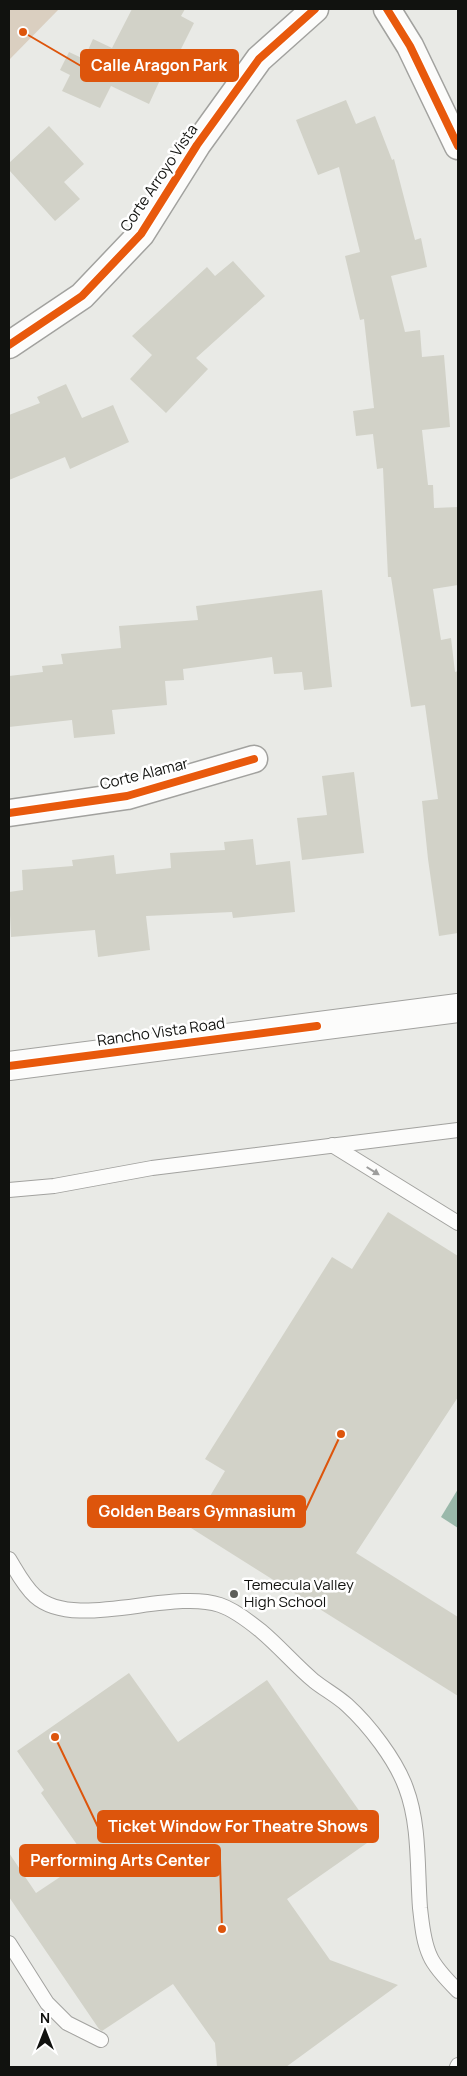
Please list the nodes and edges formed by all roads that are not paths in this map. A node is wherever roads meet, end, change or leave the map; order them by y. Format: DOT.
graph roads {
  1 [pos="315,9"];
  2 [pos="387,9"];
  3 [pos="458,146"];
  4 [pos="9,345"];
  5 [pos="254,759"];
  6 [pos="9,813"];
  7 [pos="458,1008"];
  8 [pos="9,1066"];
  9 [pos="458,1130"];
  10 [pos="332,1145"];
  11 [pos="9,1190"];
  12 [pos="458,1223"];
  13 [pos="9,1559"];
  14 [pos="9,1943"];
  15 [pos="458,1991"];
  16 [pos="101,2040"];
  1 -- 4 [label="street, Corte Arroyo Vista"];
  2 -- 3 [label="street"];
  5 -- 6 [label="street, Corte Alamar"];
  7 -- 8 [label="main road, Rancho Vista Road"];
  9 -- 10 [label="lane"];
  10 -- 11 [label="lane"];
  10 -- 12 [label="lane, one-way"];
  13 -- 15 [label="lane"];
  14 -- 16 [label="lane"];
}
